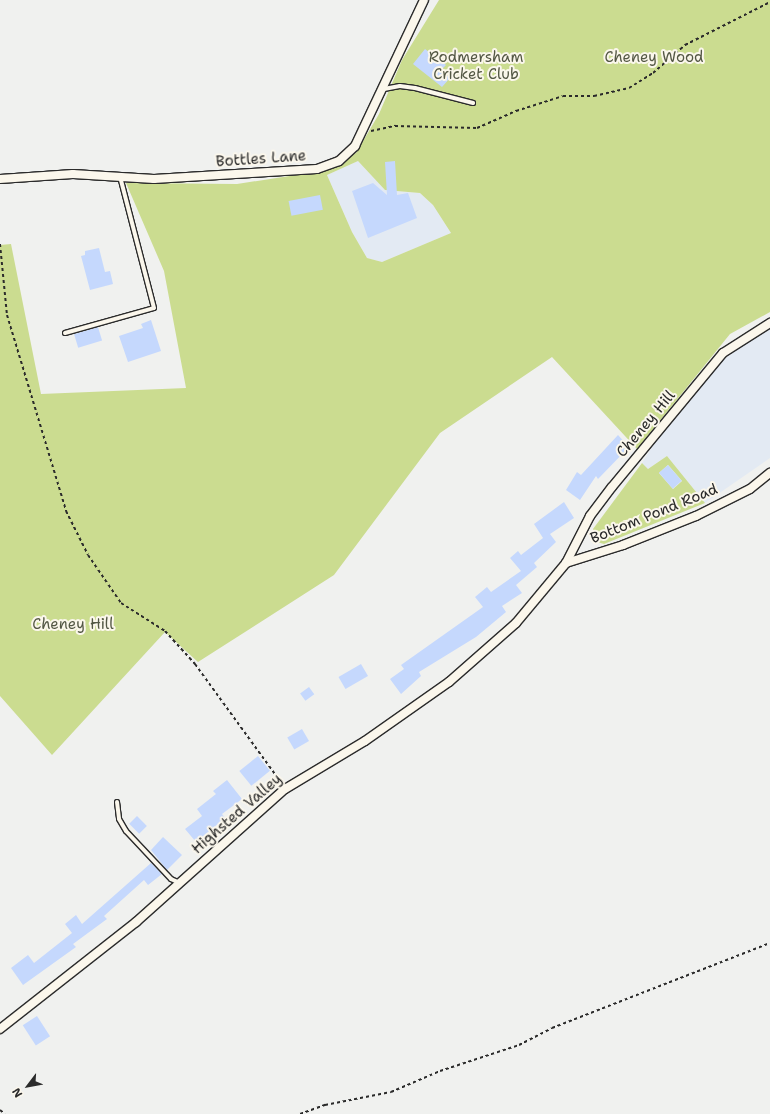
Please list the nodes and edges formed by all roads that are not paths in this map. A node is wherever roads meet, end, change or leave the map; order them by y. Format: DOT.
graph roads {
  1 [pos="424,0"];
  2 [pos="384,89"];
  3 [pos="473,103"];
  4 [pos="120,178"];
  5 [pos="0,179"];
  6 [pos="770,323"];
  7 [pos="65,333"];
  8 [pos="770,474"];
  9 [pos="566,563"];
  10 [pos="117,802"];
  11 [pos="180,884"];
  12 [pos="0,1029"];
  1 -- 2 [label="street, Bottles Lane"];
  2 -- 3 [label="lane"];
  2 -- 4 [label="street, Bottles Lane"];
  4 -- 5 [label="street, Bottles Lane"];
  4 -- 7 [label="lane"];
  6 -- 9 [label="street, Cheney Hill"];
  8 -- 9 [label="street, Bottom Pond Road"];
  9 -- 11 [label="street, Highsted Valley"];
  10 -- 11 [label="lane"];
  11 -- 12 [label="street, Highsted Valley"];
}
